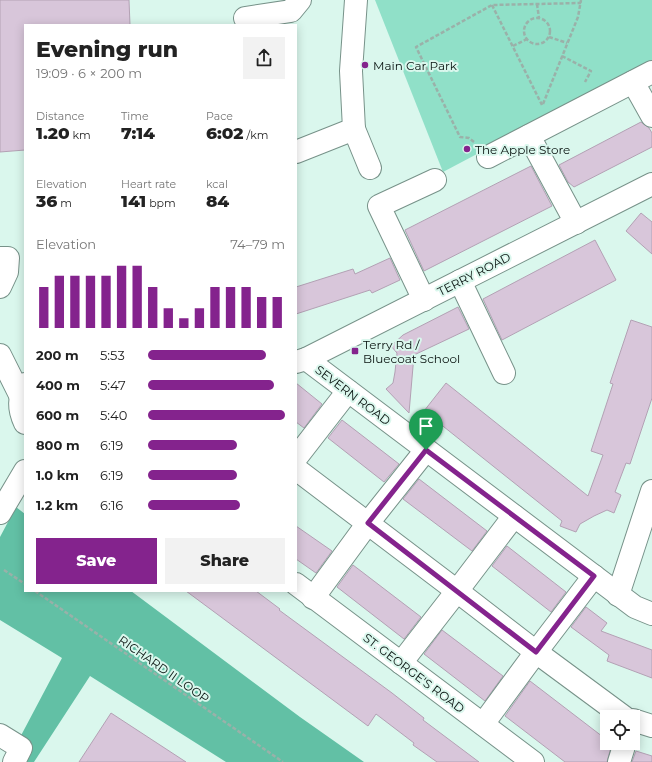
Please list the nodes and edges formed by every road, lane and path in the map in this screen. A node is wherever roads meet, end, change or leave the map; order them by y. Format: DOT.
graph roads {
  1 [pos="300,0"];
  2 [pos="356,0"];
  3 [pos="581,1"];
  4 [pos="492,4"];
  5 [pos="537,4"];
  6 [pos="246,18"];
  7 [pos="538,18"];
  8 [pos="549,37"];
  9 [pos="527,39"];
  10 [pos="567,43"];
  11 [pos="513,46"];
  12 [pos="562,56"];
  13 [pos="643,77"];
  14 [pos="582,86"];
  15 [pos="542,106"];
  16 [pos="545,112"];
  17 [pos="652,116"];
  18 [pos="354,129"];
  19 [pos="529,136"];
  20 [pos="483,151"];
  21 [pos="297,152"];
  22 [pos="370,168"];
  23 [pos="435,180"];
  24 [pos="652,184"];
  25 [pos="576,223"];
  26 [pos="0,258"];
  27 [pos="460,281"];
  28 [pos="0,287"];
  29 [pos="424,300"];
  30 [pos="0,355"];
  31 [pos="301,361"];
  32 [pos="504,373"];
  33 [pos="23,390"];
  34 [pos="348,390"];
  35 [pos="24,421"];
  36 [pos="426,450"];
  37 [pos="297,457"];
  38 [pos="297,470"];
  39 [pos="24,474"];
  40 [pos="652,491"];
  41 [pos="0,513"];
  42 [pos="514,516"];
  43 [pos="368,523"];
  44 [pos="4,570"];
  45 [pos="594,576"];
  46 [pos="24,583"];
  47 [pos="297,585"];
  48 [pos="457,591"];
  49 [pos="36,592"];
  50 [pos="618,594"];
  51 [pos="314,598"];
  52 [pos="652,614"];
  53 [pos="536,652"];
  54 [pos="401,663"];
  55 [pos="615,710"];
  56 [pos="640,722"];
  57 [pos="483,724"];
  58 [pos="652,726"];
  59 [pos="0,735"];
  60 [pos="623,750"];
  61 [pos="14,762"];
  62 [pos="283,762"];
  63 [pos="533,762"];
  64 [pos="619,762"];
  1 -- 6 [label="street"];
  2 -- 18 [label="street"];
  3 -- 5 [label="path"];
  3 -- 10 [label="path"];
  4 -- 5 [label="path"];
  4 -- 11 [label="path"];
  4 -- 20 [label="path"];
  5 -- 7 [label="path"];
  7 -- 8 [label="path"];
  7 -- 9 [label="path"];
  8 -- 9 [label="path"];
  8 -- 10 [label="path"];
  9 -- 11 [label="path"];
  10 -- 12 [label="path"];
  11 -- 15 [label="path"];
  12 -- 14 [label="path"];
  12 -- 15 [label="path"];
  13 -- 17 [label="street"];
  13 -- 19 [label="street"];
  15 -- 16 [label="path"];
  18 -- 21 [label="street"];
  18 -- 22 [label="street"];
  19 -- 20 [label="street"];
  19 -- 25 [label="street"];
  23 -- 29 [label="street"];
  24 -- 25 [label="street, TERRY ROAD"];
  25 -- 27 [label="street, TERRY ROAD"];
  26 -- 28 [label="street"];
  27 -- 29 [label="street, TERRY ROAD"];
  27 -- 32 [label="street"];
  29 -- 31 [label="street, TERRY ROAD"];
  30 -- 33 [label="street"];
  31 -- 34 [label="street, SEVERN ROAD"];
  33 -- 35 [label="street"];
  34 -- 36 [label="street, SEVERN ROAD"];
  34 -- 37 [label="street"];
  36 -- 42 [label="street, SEVERN ROAD"];
  36 -- 43 [label="street"];
  38 -- 43 [label="street"];
  39 -- 41 [label="street"];
  40 -- 50 [label="street"];
  42 -- 45 [label="street, SEVERN ROAD"];
  42 -- 48 [label="street"];
  43 -- 48 [label="street"];
  43 -- 51 [label="street"];
  44 -- 46 [label="path"];
  45 -- 50 [label="street, SEVERN ROAD"];
  45 -- 53 [label="street"];
  47 -- 51 [label="street, ST. GEORGE'S ROAD"];
  48 -- 53 [label="street"];
  48 -- 54 [label="street"];
  49 -- 62 [label="path, RICHARD II LOOP"];
  50 -- 52 [label="street, SEVERN ROAD"];
  51 -- 54 [label="street, ST. GEORGE'S ROAD"];
  53 -- 55 [label="street"];
  53 -- 57 [label="street"];
  54 -- 57 [label="street, ST. GEORGE'S ROAD"];
  56 -- 58 [label="street"];
  57 -- 63 [label="street, ST. GEORGE'S ROAD"];
  59 -- 61 [label="street"];
  60 -- 64 [label="street"];
}
